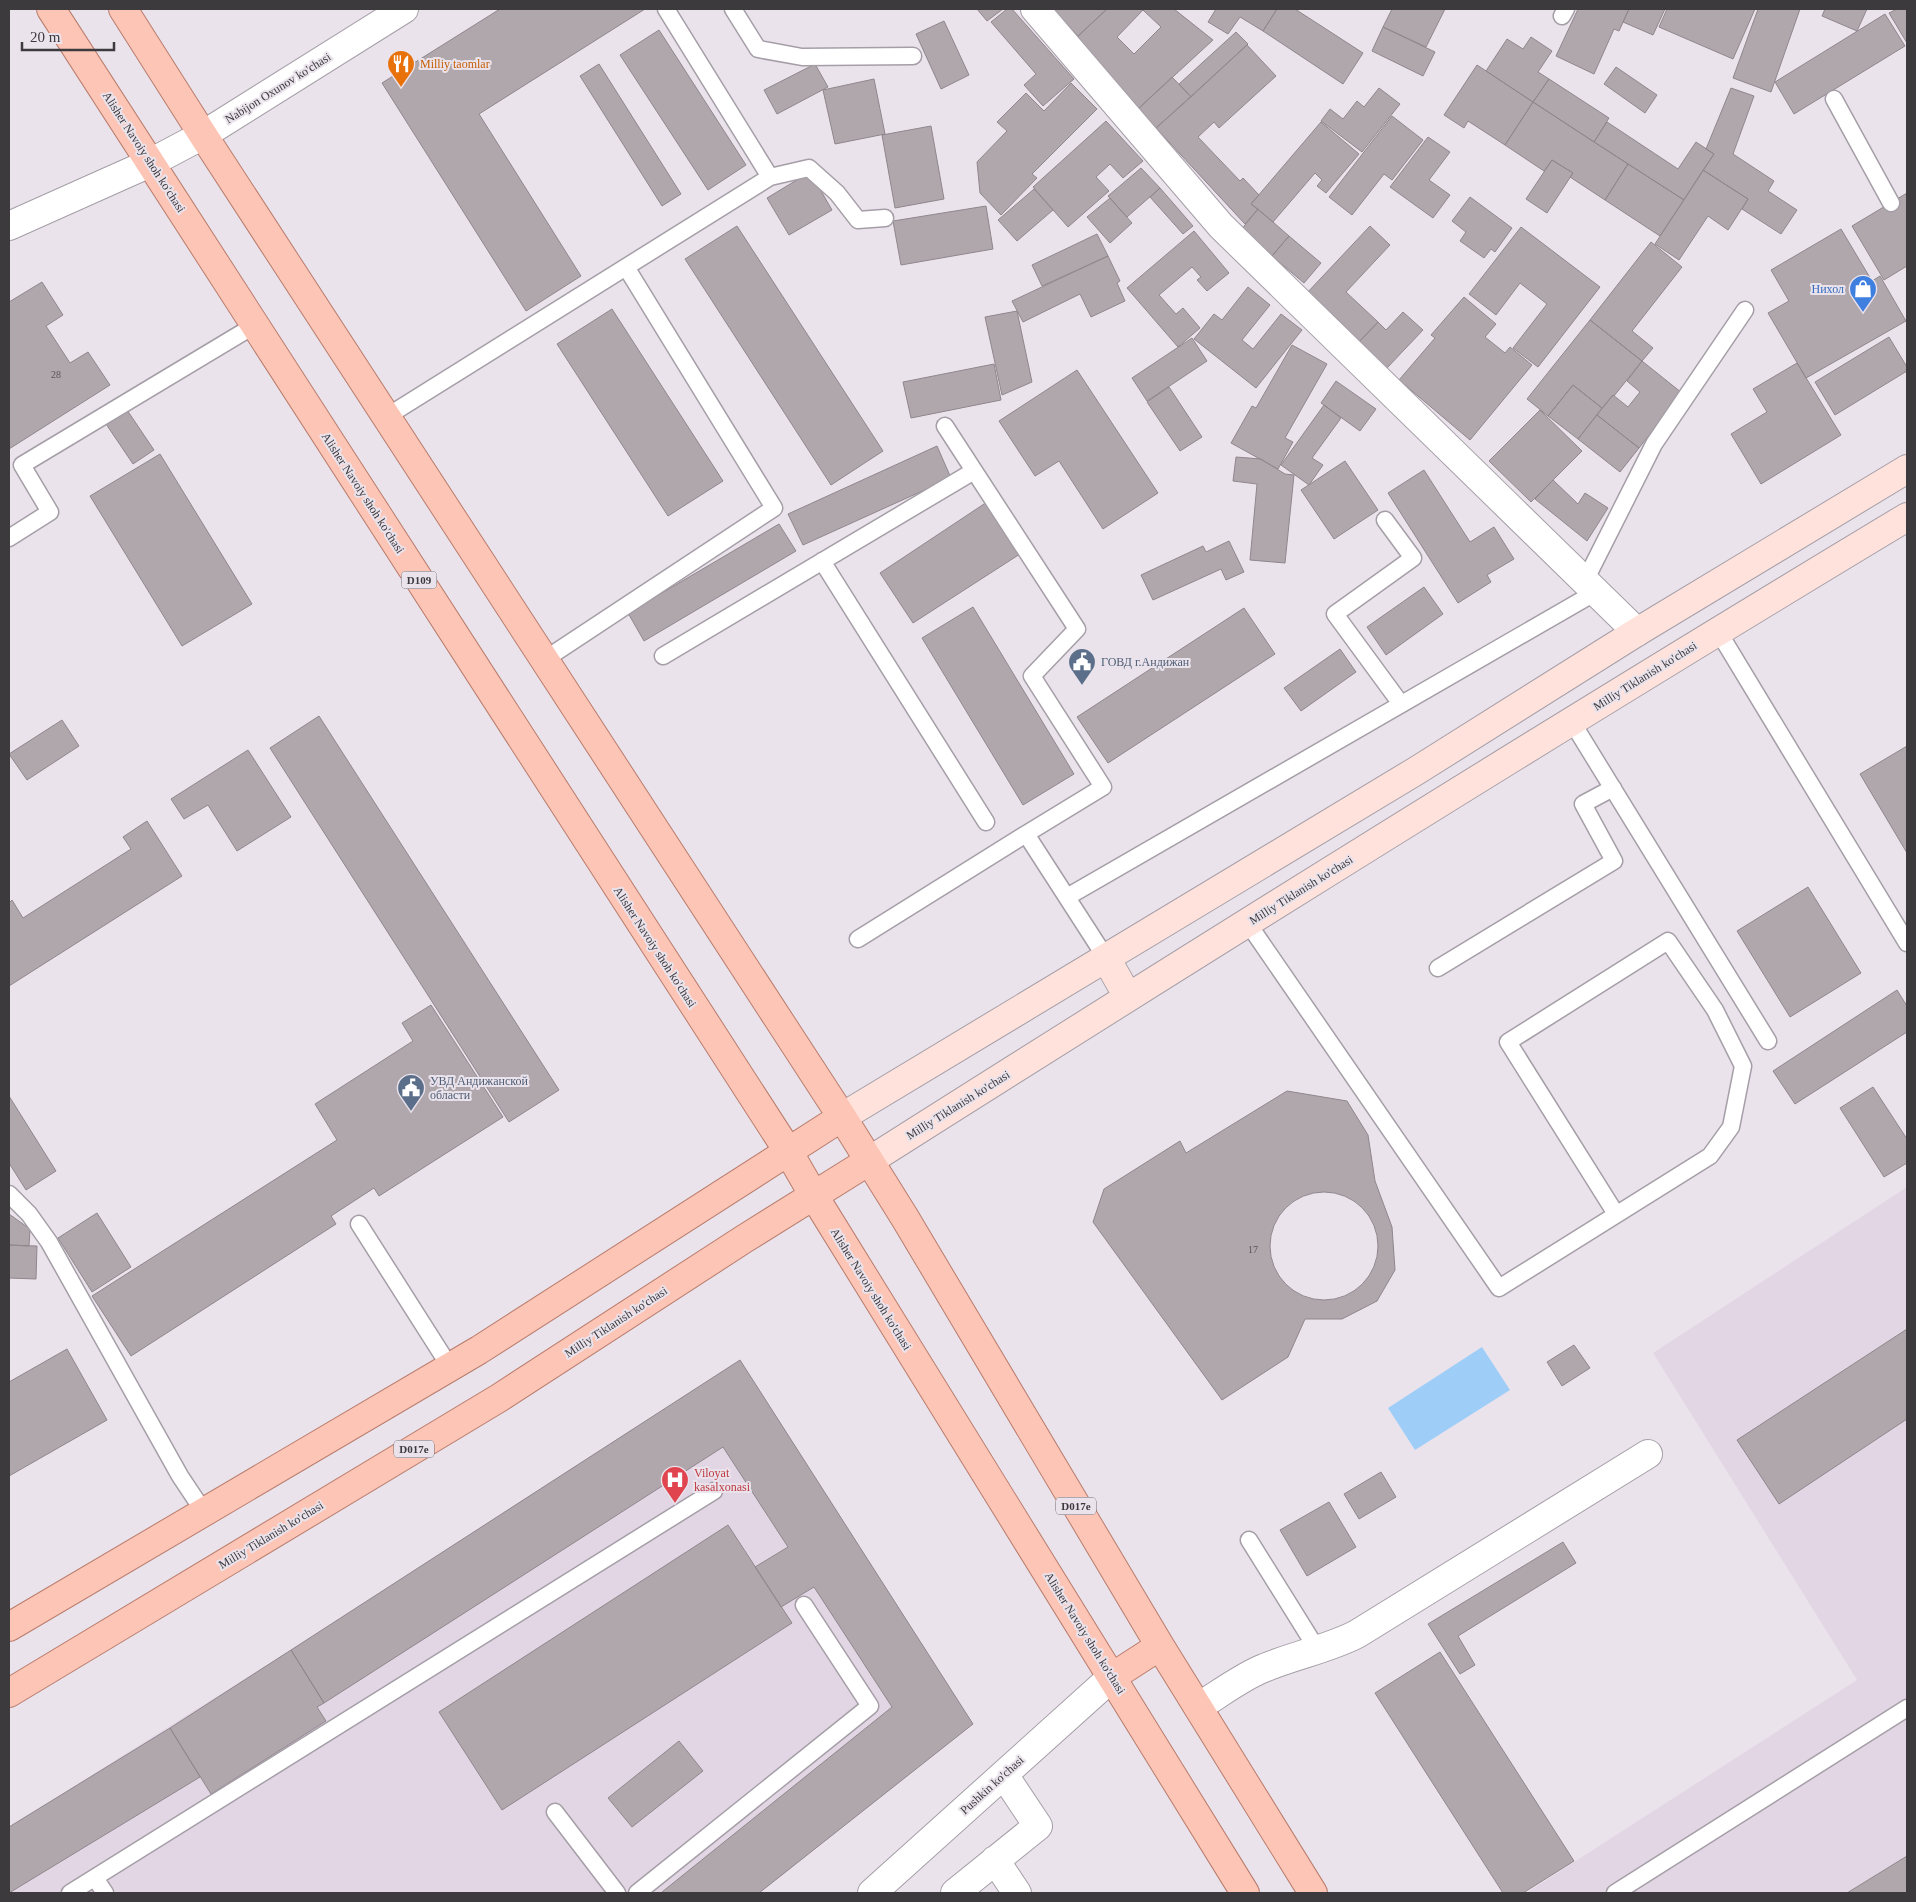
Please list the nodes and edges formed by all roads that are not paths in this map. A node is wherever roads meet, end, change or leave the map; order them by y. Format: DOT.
graph roads {
  1 [pos="51,9"];
  2 [pos="123,9"];
  3 [pos="404,9"];
  4 [pos="666,9"];
  5 [pos="733,9"];
  6 [pos="1035,9"];
  7 [pos="913,56"];
  8 [pos="1834,99"];
  9 [pos="203,135"];
  10 [pos="150,163"];
  11 [pos="770,178"];
  12 [pos="1891,203"];
  13 [pos="885,218"];
  14 [pos="12,219"];
  15 [pos="626,267"];
  16 [pos="1745,310"];
  17 [pos="255,325"];
  18 [pos="386,417"];
  19 [pos="945,426"];
  20 [pos="1907,469"];
  21 [pos="974,471"];
  22 [pos="1907,518"];
  23 [pos="1384,520"];
  24 [pos="9,538"];
  25 [pos="822,561"];
  26 [pos="1591,586"];
  27 [pos="1718,631"];
  28 [pos="1637,632"];
  29 [pos="663,656"];
  30 [pos="544,660"];
  31 [pos="1401,704"];
  32 [pos="1572,722"];
  33 [pos="1416,771"];
  34 [pos="1612,788"];
  35 [pos="1438,805"];
  36 [pos="986,822"];
  37 [pos="1026,834"];
  38 [pos="1223,887"];
  39 [pos="1067,897"];
  40 [pos="1247,922"];
  41 [pos="858,939"];
  42 [pos="1907,942"];
  43 [pos="1106,958"];
  44 [pos="1438,968"];
  45 [pos="1128,997"];
  46 [pos="1768,1041"];
  47 [pos="842,1117"];
  48 [pos="788,1151"];
  49 [pos="869,1162"];
  50 [pos="9,1194"];
  51 [pos="814,1196"];
  52 [pos="1616,1214"];
  53 [pos="359,1224"];
  54 [pos="450,1367"];
  55 [pos="1648,1454"];
  56 [pos="714,1490"];
  57 [pos="204,1512"];
  58 [pos="1249,1540"];
  59 [pos="804,1605"];
  60 [pos="9,1627"];
  61 [pos="1160,1646"];
  62 [pos="1316,1649"];
  63 [pos="1112,1677"];
  64 [pos="9,1693"];
  65 [pos="1198,1707"];
  66 [pos="1907,1708"];
  67 [pos="1004,1775"];
  68 [pos="555,1812"];
  69 [pos="995,1860"];
  70 [pos="95,1878"];
  71 [pos="70,1893"];
  72 [pos="106,1893"];
  73 [pos="617,1893"];
  74 [pos="637,1893"];
  75 [pos="872,1893"];
  76 [pos="955,1893"];
  77 [pos="1017,1893"];
  78 [pos="1245,1893"];
  79 [pos="1313,1893"];
  80 [pos="1615,1893"];
  1 -- 10 [label="main road, Alisher Navoiy shoh ko'chasi / D109"];
  2 -- 9 [label="main road"];
  3 -- 9 [label="street, Nabijon Oxunov ko'chasi"];
  4 -- 11 [label="lane"];
  5 -- 7 [label="lane"];
  6 -- 26 [label="street"];
  8 -- 12 [label="lane"];
  9 -- 10 [label="street, Nabijon Oxunov ko'chasi"];
  9 -- 18 [label="main road"];
  10 -- 14 [label="street, Nabijon Oxunov ko'chasi"];
  10 -- 17 [label="main road, Alisher Navoiy shoh ko'chasi / D109"];
  11 -- 13 [label="lane"];
  11 -- 15 [label="lane"];
  15 -- 18 [label="lane"];
  15 -- 30 [label="lane"];
  16 -- 26 [label="lane"];
  17 -- 24 [label="lane"];
  17 -- 48 [label="main road, Alisher Navoiy shoh ko'chasi / D109"];
  18 -- 30 [label="main road"];
  19 -- 21 [label="lane"];
  20 -- 28 [label="main road"];
  21 -- 25 [label="lane"];
  21 -- 37 [label="lane"];
  22 -- 27 [label="main road, Milliy Tiklanish ko'chasi"];
  23 -- 31 [label="lane"];
  25 -- 29 [label="lane"];
  25 -- 36 [label="lane"];
  26 -- 28 [label="street"];
  26 -- 31 [label="lane"];
  27 -- 32 [label="main road, Milliy Tiklanish ko'chasi"];
  27 -- 42 [label="lane"];
  28 -- 33 [label="main road"];
  30 -- 47 [label="main road"];
  31 -- 39 [label="lane"];
  32 -- 34 [label="lane"];
  32 -- 35 [label="main road, Milliy Tiklanish ko'chasi"];
  33 -- 35 [label="main road"];
  33 -- 38 [label="main road"];
  34 -- 44 [label="lane"];
  34 -- 46 [label="lane"];
  35 -- 40 [label="main road, Milliy Tiklanish ko'chasi"];
  37 -- 39 [label="lane"];
  37 -- 41 [label="lane"];
  38 -- 40 [label="main road"];
  38 -- 43 [label="main road"];
  39 -- 43 [label="lane"];
  40 -- 45 [label="main road, Milliy Tiklanish ko'chasi"];
  40 -- 52 [label="lane"];
  43 -- 45 [label="main road"];
  43 -- 47 [label="main road"];
  45 -- 49 [label="main road, Milliy Tiklanish ko'chasi"];
  47 -- 48 [label="main road"];
  47 -- 49 [label="main road, D017e"];
  48 -- 51 [label="main road, Alisher Navoiy shoh ko'chasi"];
  48 -- 54 [label="main road"];
  49 -- 51 [label="main road, Milliy Tiklanish ko'chasi / D017e"];
  49 -- 61 [label="main road, D017e"];
  50 -- 57 [label="lane"];
  51 -- 63 [label="main road, Alisher Navoiy shoh ko'chasi"];
  51 -- 64 [label="main road, Milliy Tiklanish ko'chasi / D017e"];
  52 -- 52 [label="lane"];
  53 -- 54 [label="lane"];
  54 -- 57 [label="main road"];
  55 -- 62 [label="street"];
  56 -- 70 [label="lane"];
  57 -- 60 [label="main road"];
  58 -- 62 [label="lane"];
  59 -- 74 [label="lane"];
  61 -- 63 [label="main road"];
  61 -- 65 [label="main road, D017e"];
  62 -- 65 [label="street"];
  63 -- 67 [label="street, Pushkin ko'chasi"];
  63 -- 78 [label="main road, Alisher Navoiy shoh ko'chasi"];
  65 -- 79 [label="main road, D017e"];
  66 -- 80 [label="lane"];
  67 -- 69 [label="street"];
  67 -- 75 [label="street, Pushkin ko'chasi"];
  68 -- 73 [label="lane"];
  69 -- 76 [label="street"];
  69 -- 77 [label="street"];
  70 -- 71 [label="lane"];
  70 -- 72 [label="lane"];
}
